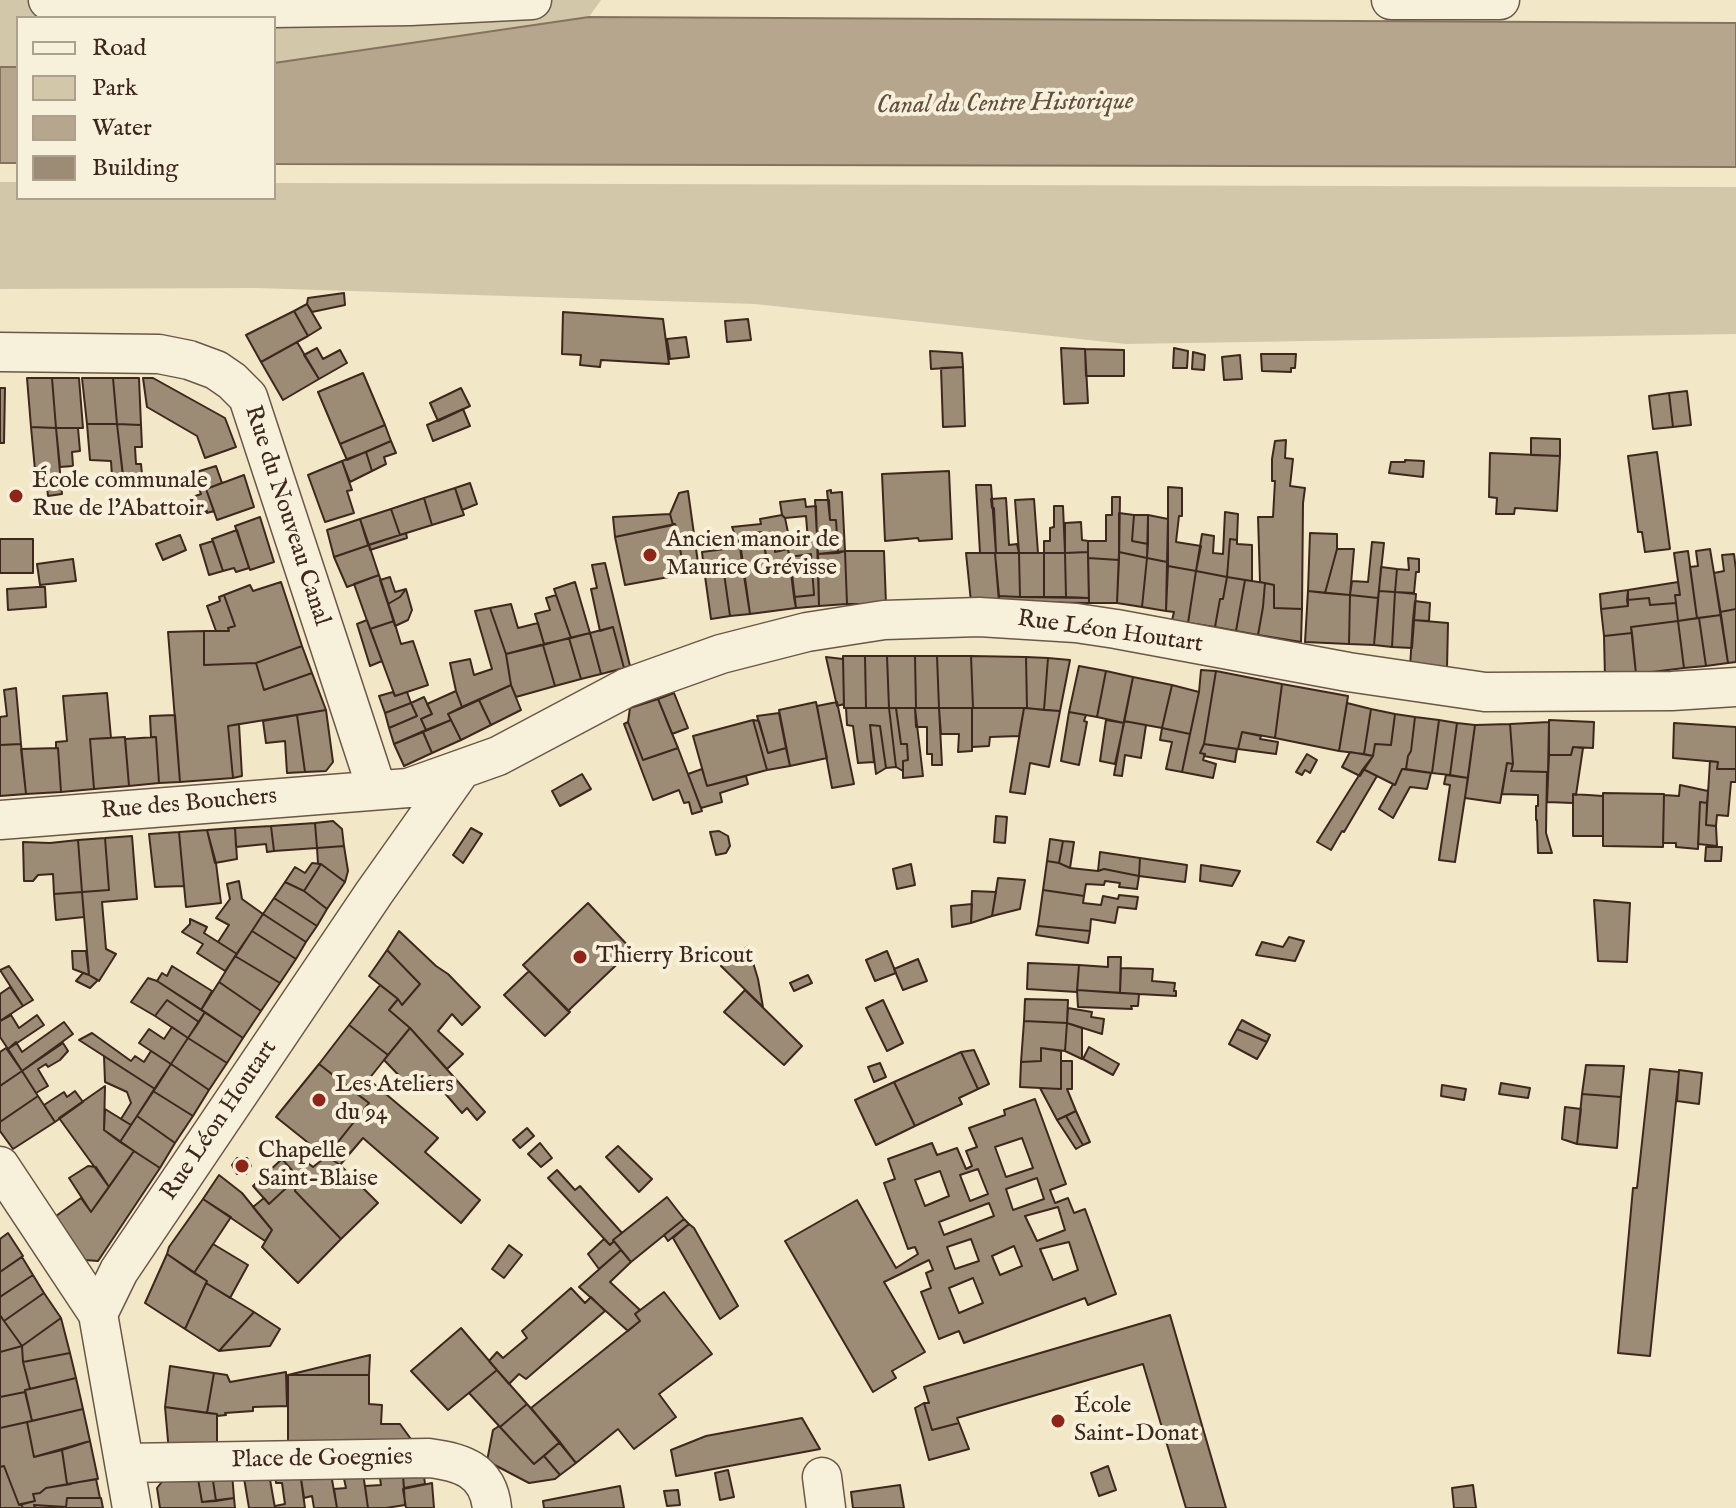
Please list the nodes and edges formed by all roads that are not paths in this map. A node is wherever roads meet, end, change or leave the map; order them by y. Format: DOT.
graph roads {
  1 [pos="48,0"];
  2 [pos="532,0"];
  3 [pos="1391,0"];
  4 [pos="1500,0"];
  5 [pos="0,352"];
  6 [pos="1736,687"];
  7 [pos="461,770"];
  8 [pos="377,790"];
  9 [pos="0,820"];
  10 [pos="0,1166"];
  11 [pos="98,1314"];
  12 [pos="125,1463"];
  13 [pos="132,1508"];
  14 [pos="492,1508"];
  1 -- 2 [label="street"];
  3 -- 4 [label="street"];
  5 -- 8 [label="street, Rue du Nouveau Canal"];
  6 -- 7 [label="street, Rue Léon Houtart"];
  7 -- 8 [label="street, Rue Léon Houtart"];
  7 -- 11 [label="street, Rue Léon Houtart"];
  8 -- 9 [label="street, Rue des Bouchers"];
  10 -- 11 [label="street"];
  11 -- 12 [label="street"];
  12 -- 13 [label="street"];
  12 -- 14 [label="street, Place de Goegnies"];
}
